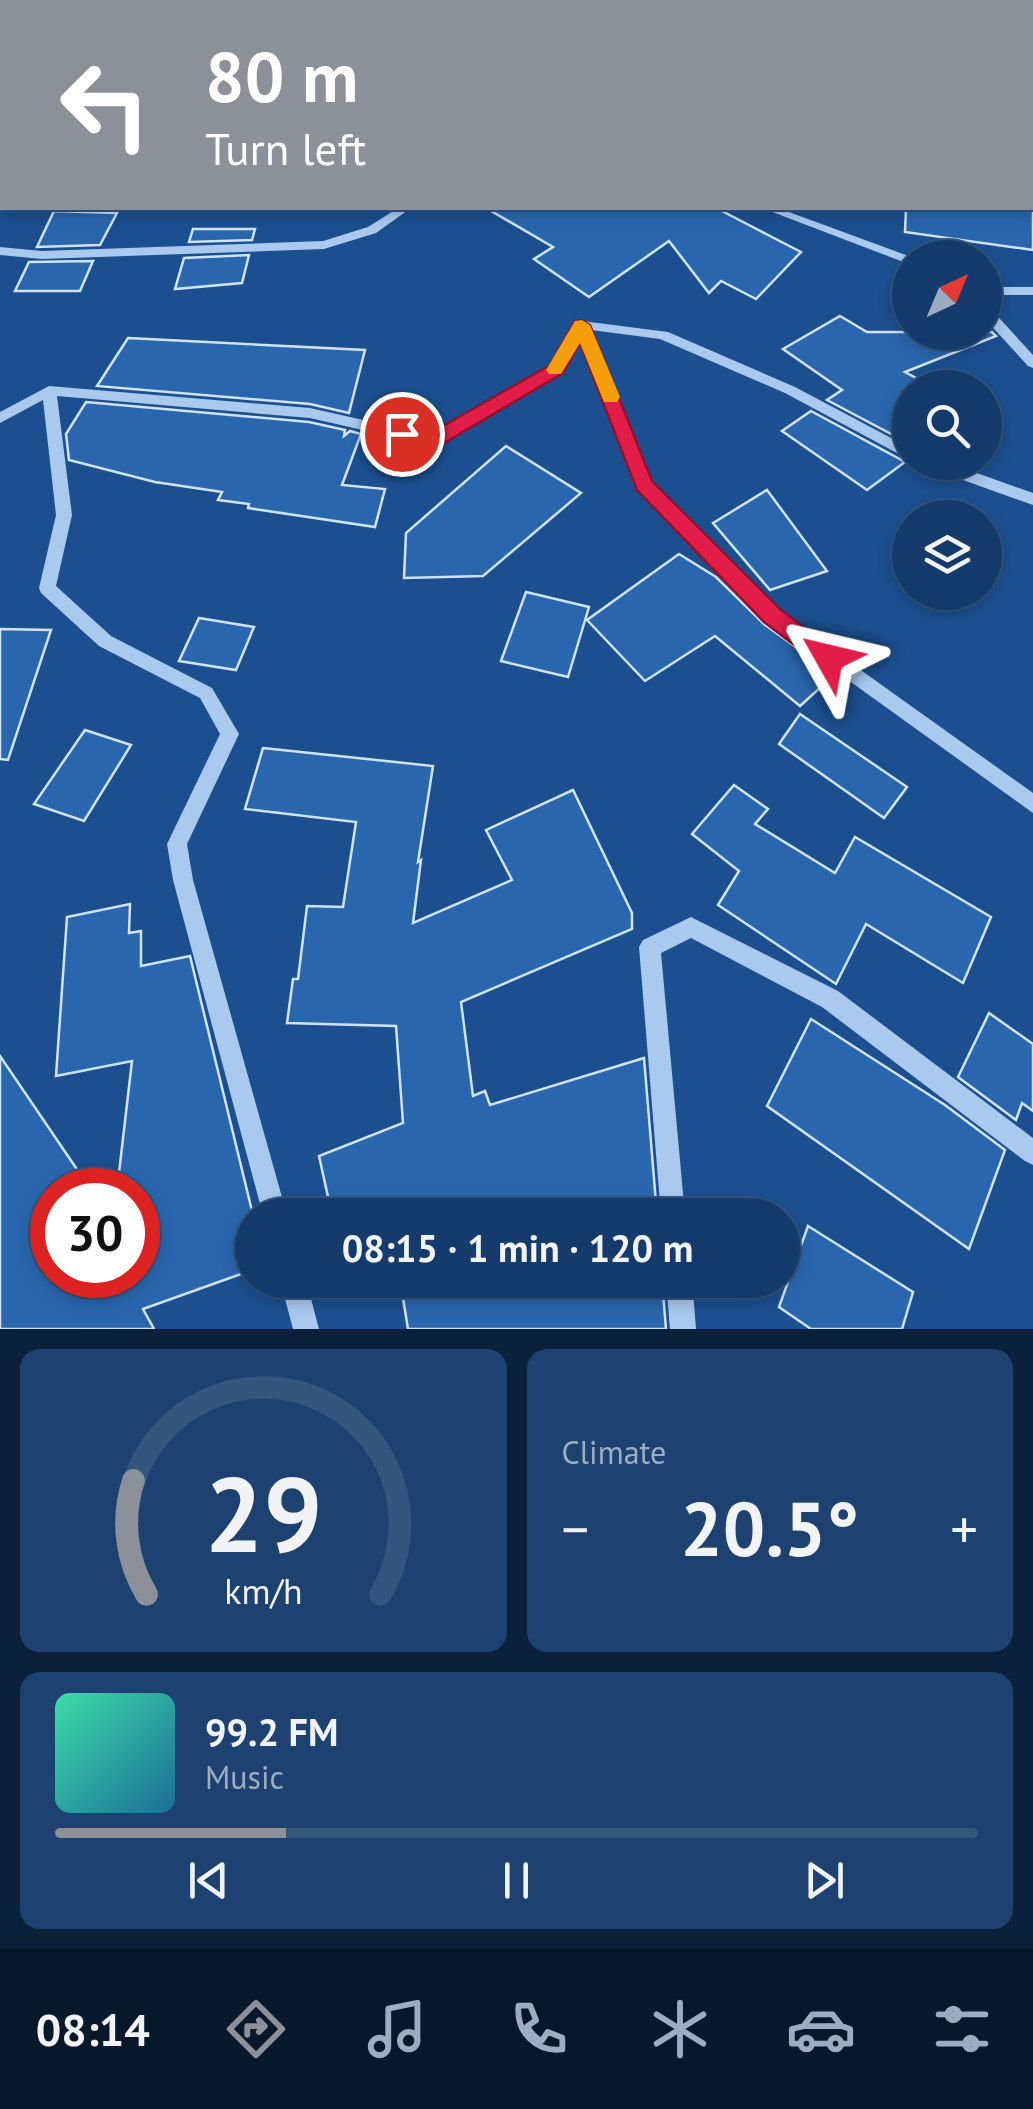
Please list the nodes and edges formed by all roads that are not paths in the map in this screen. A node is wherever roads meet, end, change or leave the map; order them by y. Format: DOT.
graph roads {
  1 [pos="403,210"];
  2 [pos="773,210"];
  3 [pos="0,251"];
  4 [pos="892,253"];
  5 [pos="1002,291"];
  6 [pos="1033,292"];
  7 [pos="582,325"];
  8 [pos="1002,330"];
  9 [pos="1033,364"];
  10 [pos="49,391"];
  11 [pos="0,418"];
  12 [pos="892,446"];
  13 [pos="980,480"];
  14 [pos="1033,499"];
  15 [pos="1033,804"];
  16 [pos="1033,1153"];
  17 [pos="270,1198"];
  18 [pos="672,1198"];
  19 [pos="298,1298"];
  20 [pos="680,1298"];
  21 [pos="306,1329"];
  22 [pos="683,1329"];
  1 -- 3 [label="street"];
  2 -- 4 [label="street"];
  5 -- 6 [label="street"];
  7 -- 10 [label="street"];
  7 -- 12 [label="street"];
  7 -- 15 [label="street"];
  8 -- 9 [label="street"];
  10 -- 11 [label="street"];
  10 -- 17 [label="street"];
  13 -- 14 [label="street"];
  16 -- 18 [label="street"];
  19 -- 21 [label="street"];
  20 -- 22 [label="street"];
}
